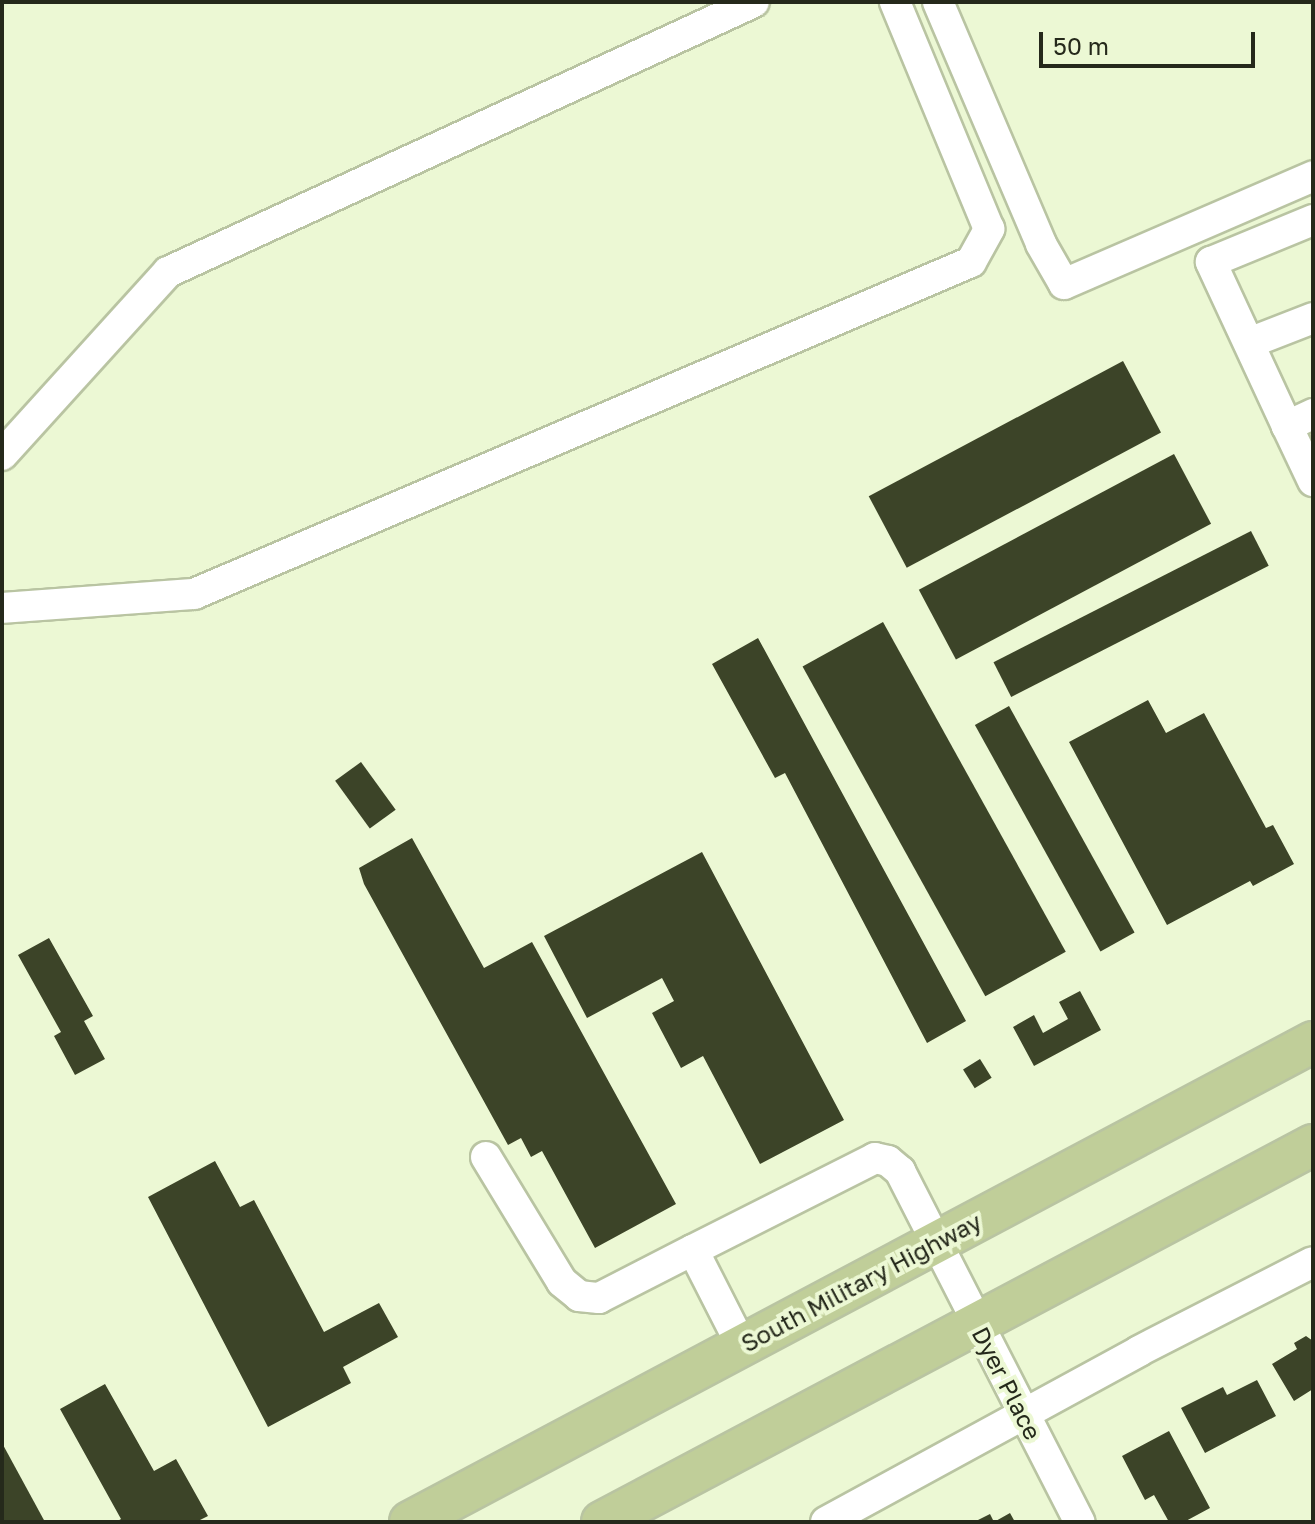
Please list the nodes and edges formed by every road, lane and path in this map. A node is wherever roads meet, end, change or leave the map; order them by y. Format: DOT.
graph roads {
  1 [pos="754,2"];
  2 [pos="895,2"];
  3 [pos="938,2"];
  4 [pos="1313,176"];
  5 [pos="1313,220"];
  6 [pos="1313,318"];
  7 [pos="1249,343"];
  8 [pos="1300,420"];
  9 [pos="2,455"];
  10 [pos="1313,481"];
  11 [pos="2,608"];
  12 [pos="1313,1042"];
  13 [pos="1313,1145"];
  14 [pos="486,1157"];
  15 [pos="935,1243"];
  16 [pos="693,1250"];
  17 [pos="1313,1262"];
  18 [pos="978,1325"];
  19 [pos="742,1346"];
  20 [pos="1022,1414"];
  21 [pos="410,1522"];
  22 [pos="602,1522"];
  23 [pos="826,1522"];
  24 [pos="1080,1522"];
  1 -- 9 [label="street"];
  2 -- 11 [label="street"];
  3 -- 4 [label="street"];
  5 -- 7 [label="street"];
  6 -- 7 [label="street"];
  7 -- 8 [label="street"];
  8 -- 10 [label="street"];
  12 -- 15 [label="main road, South Military Highway"];
  13 -- 18 [label="main road"];
  14 -- 16 [label="street"];
  15 -- 16 [label="street, Dyer Place"];
  15 -- 18 [label="street, Dyer Place"];
  15 -- 19 [label="main road, South Military Highway"];
  16 -- 19 [label="street"];
  17 -- 20 [label="street"];
  18 -- 20 [label="street, Dyer Place"];
  18 -- 22 [label="main road"];
  19 -- 21 [label="main road, South Military Highway"];
  20 -- 23 [label="street"];
  20 -- 24 [label="street, Dyer Place"];
}
